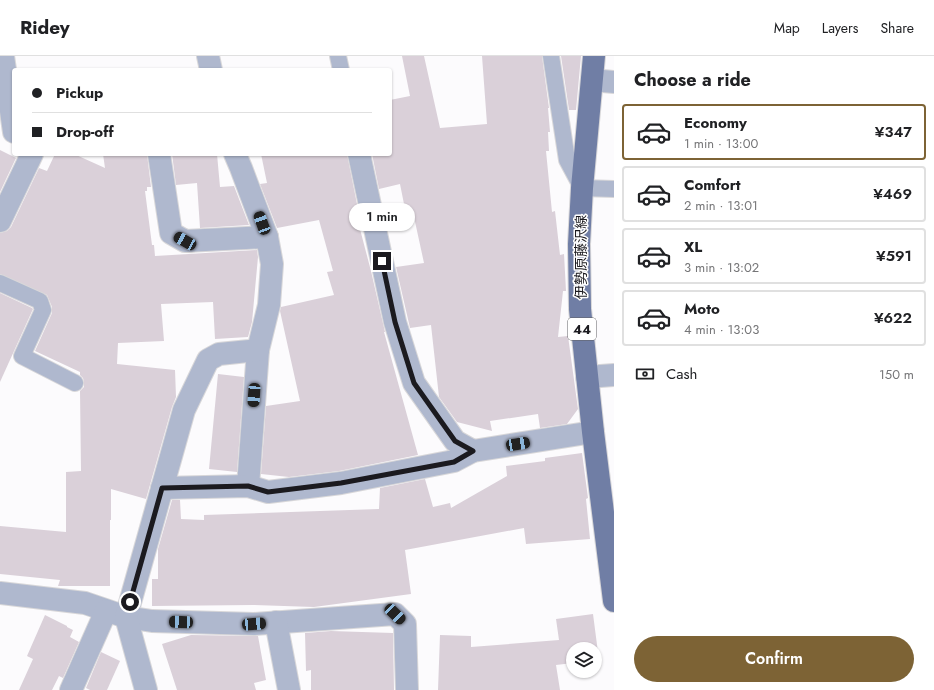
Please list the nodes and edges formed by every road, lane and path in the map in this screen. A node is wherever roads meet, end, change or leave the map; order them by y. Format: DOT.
graph roads {
  1 [pos="3,56"];
  2 [pos="208,56"];
  3 [pos="338,56"];
  4 [pos="551,56"];
  5 [pos="594,56"];
  6 [pos="211,68"];
  7 [pos="341,68"];
  8 [pos="592,80"];
  9 [pos="614,82"];
  10 [pos="12,118"];
  11 [pos="0,132"];
  12 [pos="12,132"];
  13 [pos="31,156"];
  14 [pos="159,156"];
  15 [pos="236,156"];
  16 [pos="359,156"];
  17 [pos="582,188"];
  18 [pos="614,189"];
  19 [pos="0,221"];
  20 [pos="267,237"];
  21 [pos="0,282"];
  22 [pos="258,350"];
  23 [pos="614,375"];
  24 [pos="587,377"];
  25 [pos="75,383"];
  26 [pos="593,432"];
  27 [pos="473,451"];
  28 [pos="248,486"];
  29 [pos="162,488"];
  30 [pos="0,593"];
  31 [pos="614,601"];
  32 [pos="116,614"];
  33 [pos="276,622"];
  34 [pos="71,690"];
  35 [pos="146,690"];
  36 [pos="288,690"];
  37 [pos="406,690"];
  1 -- 10 [label="street"];
  2 -- 6 [label="street"];
  3 -- 7 [label="lane"];
  4 -- 17 [label="lane"];
  5 -- 8 [label="main road, 伊勢原藤沢線 / 44"];
  8 -- 9 [label="street"];
  8 -- 17 [label="main road, 伊勢原藤沢線 / 44"];
  11 -- 12 [label="street"];
  13 -- 19 [label="street"];
  14 -- 20 [label="street"];
  15 -- 20 [label="street"];
  16 -- 27 [label="street"];
  17 -- 18 [label="lane"];
  17 -- 24 [label="main road, 伊勢原藤沢線 / 44"];
  20 -- 22 [label="street"];
  21 -- 25 [label="lane"];
  22 -- 28 [label="street"];
  22 -- 29 [label="street"];
  23 -- 24 [label="street"];
  24 -- 26 [label="main road, 伊勢原藤沢線 / 44"];
  26 -- 27 [label="street"];
  26 -- 31 [label="main road, 伊勢原藤沢線 / 44"];
  27 -- 28 [label="street"];
  28 -- 29 [label="street"];
  29 -- 32 [label="street"];
  30 -- 32 [label="street"];
  32 -- 33 [label="street"];
  32 -- 34 [label="street"];
  32 -- 35 [label="street"];
  33 -- 36 [label="street"];
  33 -- 37 [label="street"];
}
